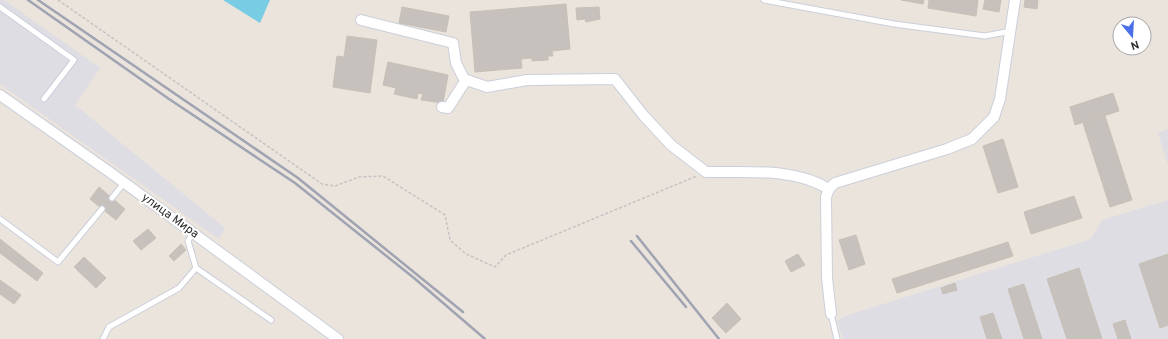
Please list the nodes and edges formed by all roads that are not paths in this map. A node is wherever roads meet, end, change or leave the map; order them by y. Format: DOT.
graph roads {
  1 [pos="764,0"];
  2 [pos="1015,0"];
  3 [pos="0,7"];
  4 [pos="360,20"];
  5 [pos="1011,31"];
  6 [pos="466,80"];
  7 [pos="0,95"];
  8 [pos="44,99"];
  9 [pos="442,107"];
  10 [pos="124,182"];
  11 [pos="829,189"];
  12 [pos="112,198"];
  13 [pos="102,209"];
  14 [pos="0,219"];
  15 [pos="193,233"];
  16 [pos="196,268"];
  17 [pos="831,314"];
  18 [pos="271,320"];
  19 [pos="103,339"];
  20 [pos="338,339"];
  21 [pos="837,339"];
  1 -- 5 [label="lane"];
  2 -- 5 [label="street"];
  3 -- 8 [label="lane"];
  4 -- 6 [label="street"];
  5 -- 11 [label="street"];
  6 -- 9 [label="street"];
  6 -- 11 [label="street"];
  7 -- 10 [label="street, улица Мира"];
  10 -- 12 [label="lane"];
  10 -- 15 [label="street, улица Мира"];
  11 -- 17 [label="street"];
  13 -- 14 [label="lane"];
  15 -- 16 [label="lane"];
  15 -- 20 [label="street, улица Мира"];
  16 -- 18 [label="lane"];
  16 -- 19 [label="lane"];
  17 -- 21 [label="lane"];
}
